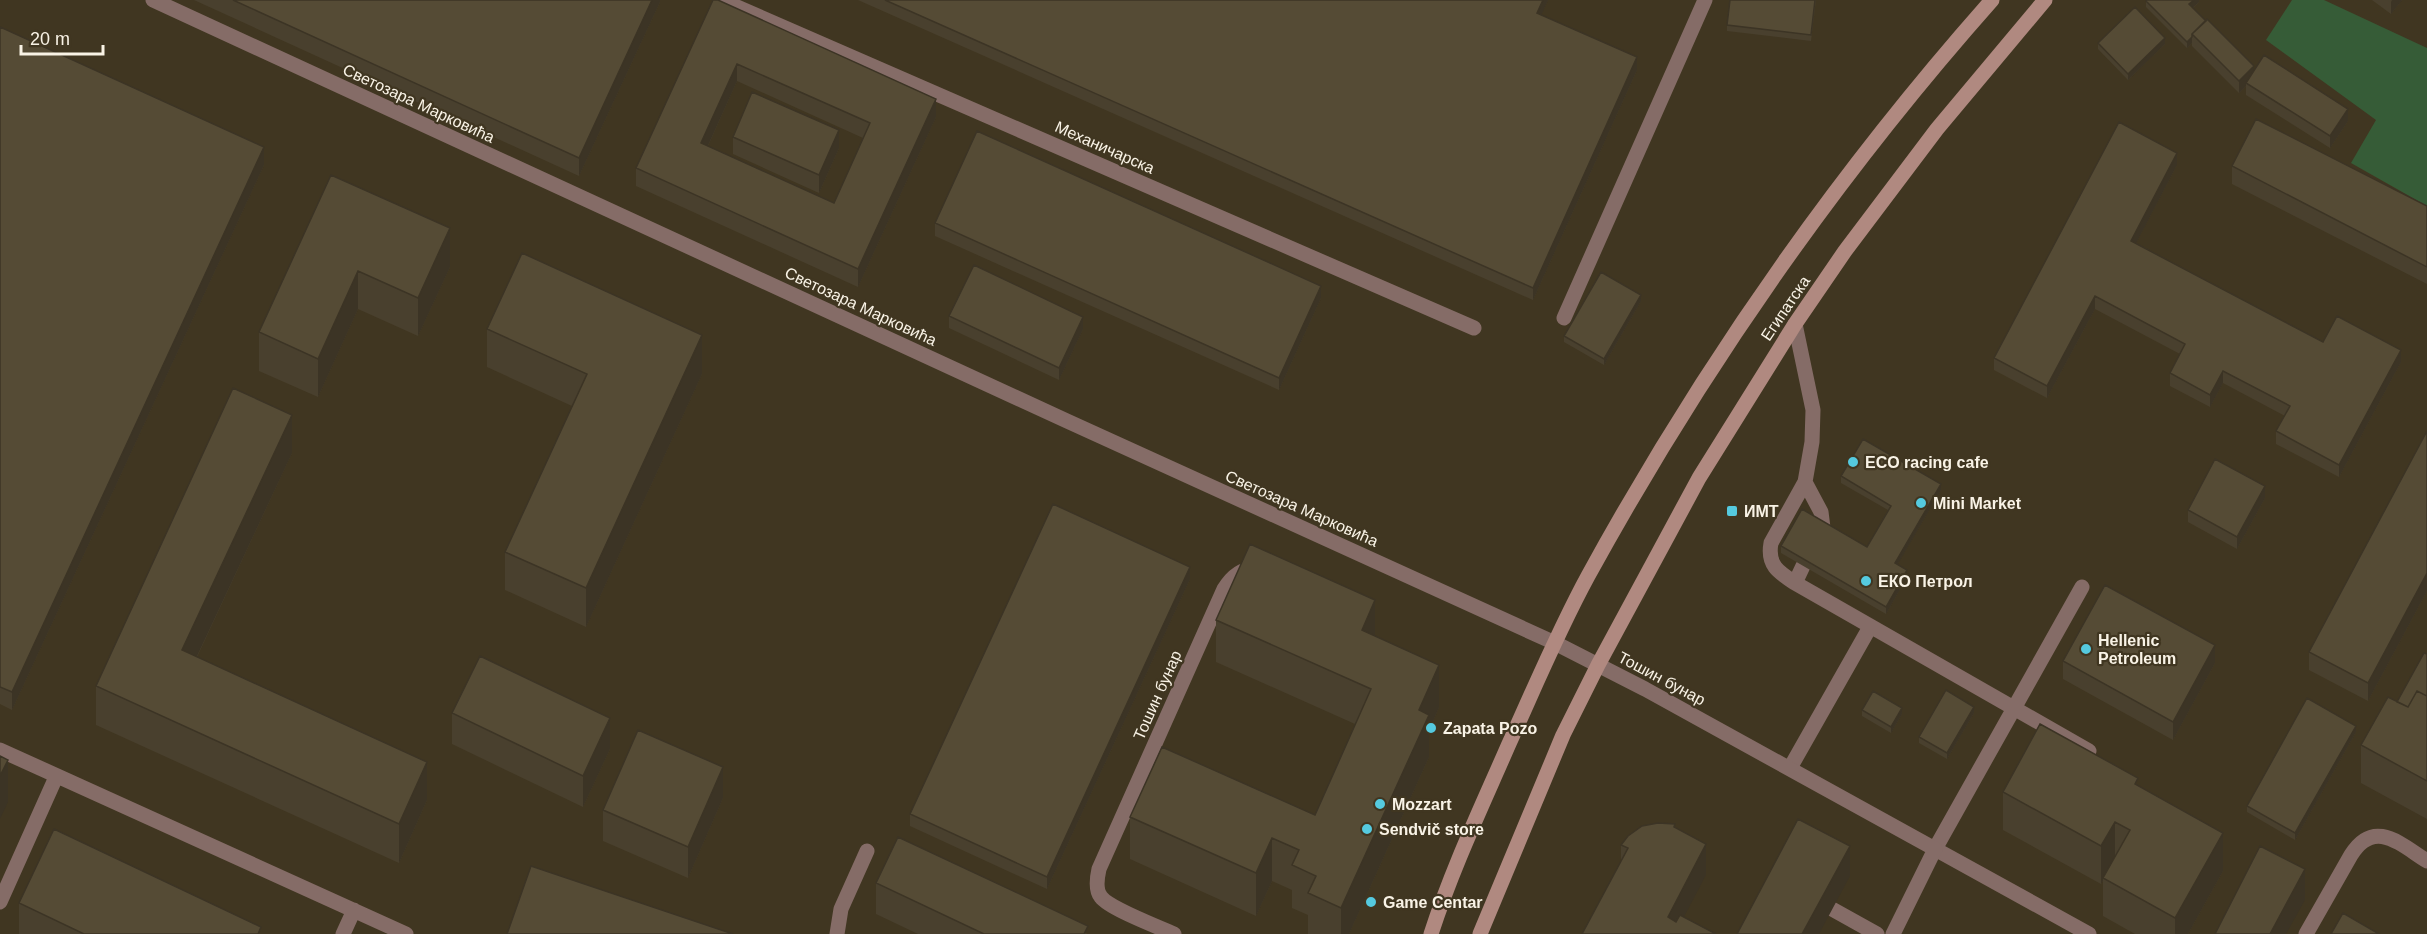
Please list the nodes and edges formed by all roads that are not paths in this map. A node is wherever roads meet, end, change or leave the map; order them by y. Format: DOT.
graph roads {
  1 [pos="153,0"];
  2 [pos="721,0"];
  3 [pos="1705,0"];
  4 [pos="2045,0"];
  5 [pos="1985,2"];
  6 [pos="1564,318"];
  7 [pos="1795,324"];
  8 [pos="1474,328"];
  9 [pos="1805,482"];
  10 [pos="1823,528"];
  11 [pos="1803,566"];
  12 [pos="1270,574"];
  13 [pos="1795,583"];
  14 [pos="2082,587"];
  15 [pos="1870,627"];
  16 [pos="1555,643"];
  17 [pos="1598,664"];
  18 [pos="2014,709"];
  19 [pos="0,750"];
  20 [pos="2102,758"];
  21 [pos="1790,768"];
  22 [pos="56,777"];
  23 [pos="1935,849"];
  24 [pos="867,851"];
  25 [pos="2427,861"];
  26 [pos="0,902"];
  27 [pos="1832,909"];
  28 [pos="354,910"];
  29 [pos="343,934"];
  30 [pos="406,934"];
  31 [pos="837,934"];
  32 [pos="1174,934"];
  33 [pos="1431,934"];
  34 [pos="1480,934"];
  35 [pos="1877,934"];
  36 [pos="1893,934"];
  37 [pos="2089,934"];
  38 [pos="2306,934"];
  1 -- 16 [label="street, Светозара Марковића"];
  2 -- 8 [label="street, Механичарска"];
  3 -- 6 [label="street"];
  4 -- 7 [label="main road, Египатска"];
  5 -- 16 [label="main road, Египатска"];
  7 -- 9 [label="street"];
  7 -- 17 [label="main road, Египатска"];
  9 -- 10 [label="street"];
  9 -- 13 [label="street"];
  11 -- 13 [label="street"];
  12 -- 32 [label="street, Тошин бунар"];
  13 -- 15 [label="street"];
  14 -- 18 [label="street"];
  15 -- 18 [label="street"];
  15 -- 21 [label="street"];
  16 -- 17 [label="street, Светозара Марковића"];
  16 -- 33 [label="main road"];
  17 -- 21 [label="street, Тошин бунар"];
  17 -- 34 [label="main road, Тошин бунар"];
  18 -- 20 [label="street"];
  18 -- 23 [label="street"];
  19 -- 22 [label="street"];
  21 -- 23 [label="street, Тошин бунар"];
  22 -- 26 [label="street"];
  22 -- 28 [label="street"];
  23 -- 36 [label="street"];
  23 -- 37 [label="street, Тошин бунар"];
  24 -- 31 [label="street"];
  25 -- 38 [label="street"];
  27 -- 35 [label="street"];
  28 -- 29 [label="street"];
  28 -- 30 [label="street"];
}
